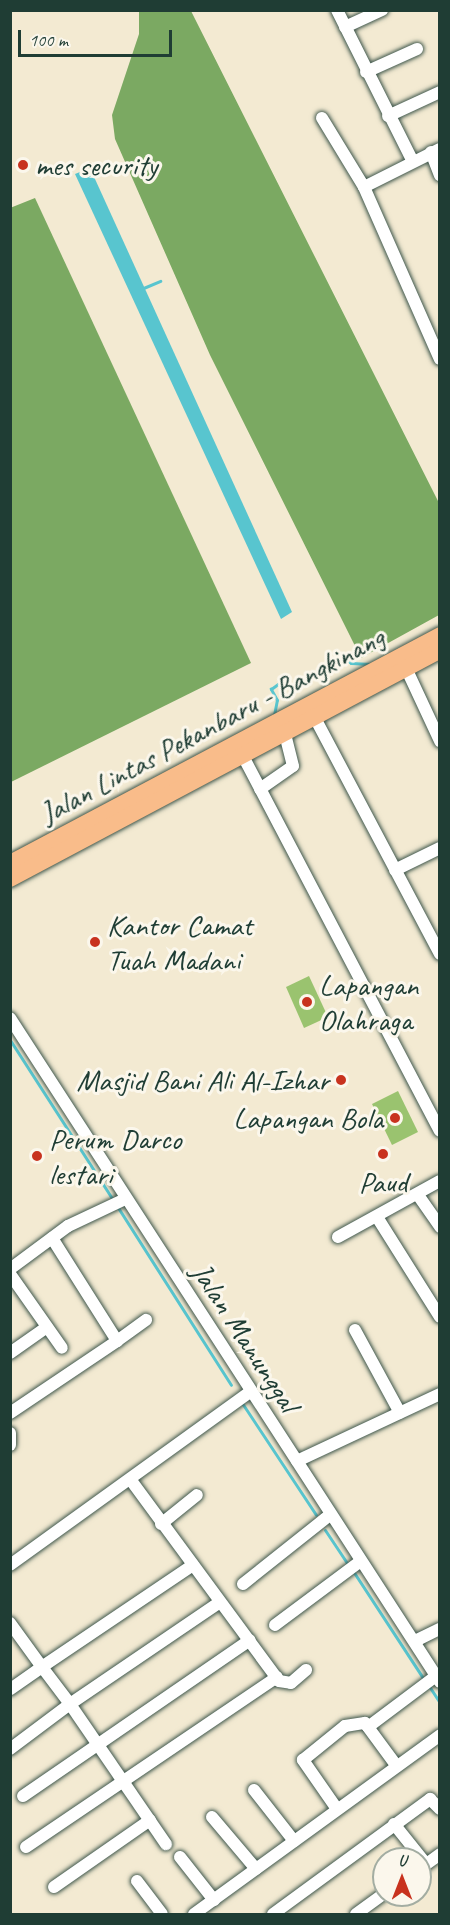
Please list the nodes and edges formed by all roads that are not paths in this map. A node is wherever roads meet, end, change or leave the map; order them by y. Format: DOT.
graph roads {
  1 [pos="337,10"];
  2 [pos="382,10"];
  3 [pos="345,27"];
  4 [pos="417,49"];
  5 [pos="366,72"];
  6 [pos="440,92"];
  7 [pos="388,116"];
  8 [pos="322,118"];
  9 [pos="436,150"];
  10 [pos="412,160"];
  11 [pos="440,175"];
  12 [pos="364,187"];
  13 [pos="440,359"];
  14 [pos="440,635"];
  15 [pos="440,650"];
  16 [pos="406,669"];
  17 [pos="315,718"];
  18 [pos="285,734"];
  19 [pos="440,741"];
  20 [pos="244,758"];
  21 [pos="260,789"];
  22 [pos="92,829"];
  23 [pos="67,842"];
  24 [pos="440,848"];
  25 [pos="10,863"];
  26 [pos="395,870"];
  27 [pos="10,879"];
  28 [pos="440,927"];
  29 [pos="427,933"];
  30 [pos="440,954"];
  31 [pos="10,1018"];
  32 [pos="440,1131"];
  33 [pos="440,1181"];
  34 [pos="418,1195"];
  35 [pos="125,1199"];
  36 [pos="377,1216"];
  37 [pos="440,1227"];
  38 [pos="338,1237"];
  39 [pos="52,1238"];
  40 [pos="10,1269"];
  41 [pos="13,1282"];
  42 [pos="440,1317"];
  43 [pos="146,1320"];
  44 [pos="47,1327"];
  45 [pos="354,1330"];
  46 [pos="117,1341"];
  47 [pos="62,1348"];
  48 [pos="10,1353"];
  49 [pos="250,1392"];
  50 [pos="440,1394"];
  51 [pos="10,1413"];
  52 [pos="400,1413"];
  53 [pos="10,1432"];
  54 [pos="10,1445"];
  55 [pos="297,1461"];
  56 [pos="130,1479"];
  57 [pos="197,1495"];
  58 [pos="331,1514"];
  59 [pos="161,1524"];
  60 [pos="361,1561"];
  61 [pos="10,1565"];
  62 [pos="193,1565"];
  63 [pos="243,1584"];
  64 [pos="220,1602"];
  65 [pos="275,1625"];
  66 [pos="12,1626"];
  67 [pos="440,1629"];
  68 [pos="250,1640"];
  69 [pos="415,1641"];
  70 [pos="42,1667"];
  71 [pos="306,1670"];
  72 [pos="276,1677"];
  73 [pos="438,1679"];
  74 [pos="10,1689"];
  75 [pos="70,1704"];
  76 [pos="368,1728"];
  77 [pos="440,1735"];
  78 [pos="99,1744"];
  79 [pos="10,1749"];
  80 [pos="396,1765"];
  81 [pos="123,1782"];
  82 [pos="254,1790"];
  83 [pos="23,1796"];
  84 [pos="337,1809"];
  85 [pos="440,1809"];
  86 [pos="212,1817"];
  87 [pos="150,1820"];
  88 [pos="394,1824"];
  89 [pos="294,1841"];
  90 [pos="166,1844"];
  91 [pos="26,1847"];
  92 [pos="410,1847"];
  93 [pos="180,1857"];
  94 [pos="256,1869"];
  95 [pos="137,1881"];
  96 [pos="54,1887"];
  97 [pos="214,1900"];
  98 [pos="372,1903"];
  99 [pos="288,1910"];
  100 [pos="162,1914"];
  101 [pos="194,1914"];
  102 [pos="273,1914"];
  103 [pos="356,1914"];
  1 -- 3 [label="street"];
  2 -- 3 [label="street"];
  3 -- 5 [label="street"];
  4 -- 5 [label="street"];
  5 -- 7 [label="street"];
  6 -- 7 [label="street"];
  7 -- 10 [label="street"];
  8 -- 12 [label="street"];
  9 -- 10 [label="street"];
  9 -- 11 [label="street"];
  10 -- 12 [label="street"];
  12 -- 13 [label="street"];
  14 -- 22 [label="highway, Jalan Lintas Pekanbaru - Bangkinang"];
  15 -- 16 [label="highway, Jalan Lintas Pekanbaru - Bangkinang"];
  16 -- 17 [label="highway, Jalan Lintas Pekanbaru - Bangkinang"];
  16 -- 19 [label="street"];
  17 -- 18 [label="highway, Jalan Lintas Pekanbaru - Bangkinang"];
  17 -- 26 [label="street"];
  18 -- 20 [label="highway, Jalan Lintas Pekanbaru - Bangkinang"];
  18 -- 21 [label="street"];
  20 -- 21 [label="street"];
  20 -- 22 [label="highway, Jalan Lintas Pekanbaru - Bangkinang"];
  21 -- 32 [label="street"];
  22 -- 23 [label="highway, Jalan Lintas Pekanbaru - Bangkinang"];
  23 -- 25 [label="highway, Jalan Lintas Pekanbaru - Bangkinang"];
  23 -- 27 [label="highway, Jalan Lintas Pekanbaru - Bangkinang"];
  24 -- 26 [label="street"];
  26 -- 29 [label="street"];
  28 -- 29 [label="street"];
  29 -- 30 [label="street"];
  31 -- 35 [label="street, Jalan Manunggal"];
  33 -- 34 [label="street"];
  34 -- 36 [label="street"];
  34 -- 37 [label="street"];
  35 -- 39 [label="street"];
  35 -- 49 [label="street, Jalan Manunggal"];
  36 -- 38 [label="street"];
  36 -- 42 [label="street"];
  39 -- 40 [label="street"];
  39 -- 46 [label="street"];
  41 -- 44 [label="street"];
  43 -- 46 [label="street"];
  44 -- 47 [label="street"];
  44 -- 48 [label="street"];
  45 -- 52 [label="street"];
  46 -- 51 [label="street"];
  49 -- 55 [label="street, Jalan Manunggal"];
  49 -- 56 [label="street"];
  50 -- 52 [label="street"];
  52 -- 55 [label="street"];
  53 -- 54 [label="street"];
  55 -- 58 [label="street, Jalan Manunggal"];
  56 -- 59 [label="street"];
  56 -- 61 [label="street"];
  57 -- 59 [label="street"];
  58 -- 60 [label="street, Jalan Manunggal"];
  58 -- 63 [label="street"];
  59 -- 62 [label="street"];
  60 -- 65 [label="street"];
  60 -- 69 [label="street, Jalan Manunggal"];
  62 -- 64 [label="street"];
  62 -- 70 [label="street"];
  64 -- 68 [label="street"];
  64 -- 75 [label="street"];
  66 -- 70 [label="street"];
  67 -- 69 [label="street"];
  68 -- 72 [label="street"];
  68 -- 78 [label="street"];
  69 -- 73 [label="street, Jalan Manunggal"];
  70 -- 74 [label="street"];
  70 -- 75 [label="street"];
  71 -- 72 [label="street"];
  72 -- 81 [label="street"];
  73 -- 76 [label="street"];
  75 -- 78 [label="street"];
  75 -- 79 [label="street"];
  76 -- 80 [label="street"];
  76 -- 84 [label="street"];
  77 -- 80 [label="street"];
  78 -- 81 [label="street"];
  78 -- 83 [label="street"];
  80 -- 84 [label="street"];
  81 -- 87 [label="street"];
  81 -- 91 [label="street"];
  82 -- 89 [label="street"];
  84 -- 89 [label="street"];
  85 -- 88 [label="street"];
  86 -- 94 [label="street"];
  87 -- 90 [label="street"];
  87 -- 96 [label="street"];
  88 -- 92 [label="street"];
  88 -- 99 [label="street"];
  89 -- 94 [label="street"];
  93 -- 97 [label="street"];
  94 -- 97 [label="street"];
  95 -- 100 [label="street"];
  97 -- 101 [label="street"];
  98 -- 103 [label="street"];
  99 -- 102 [label="street"];
}
